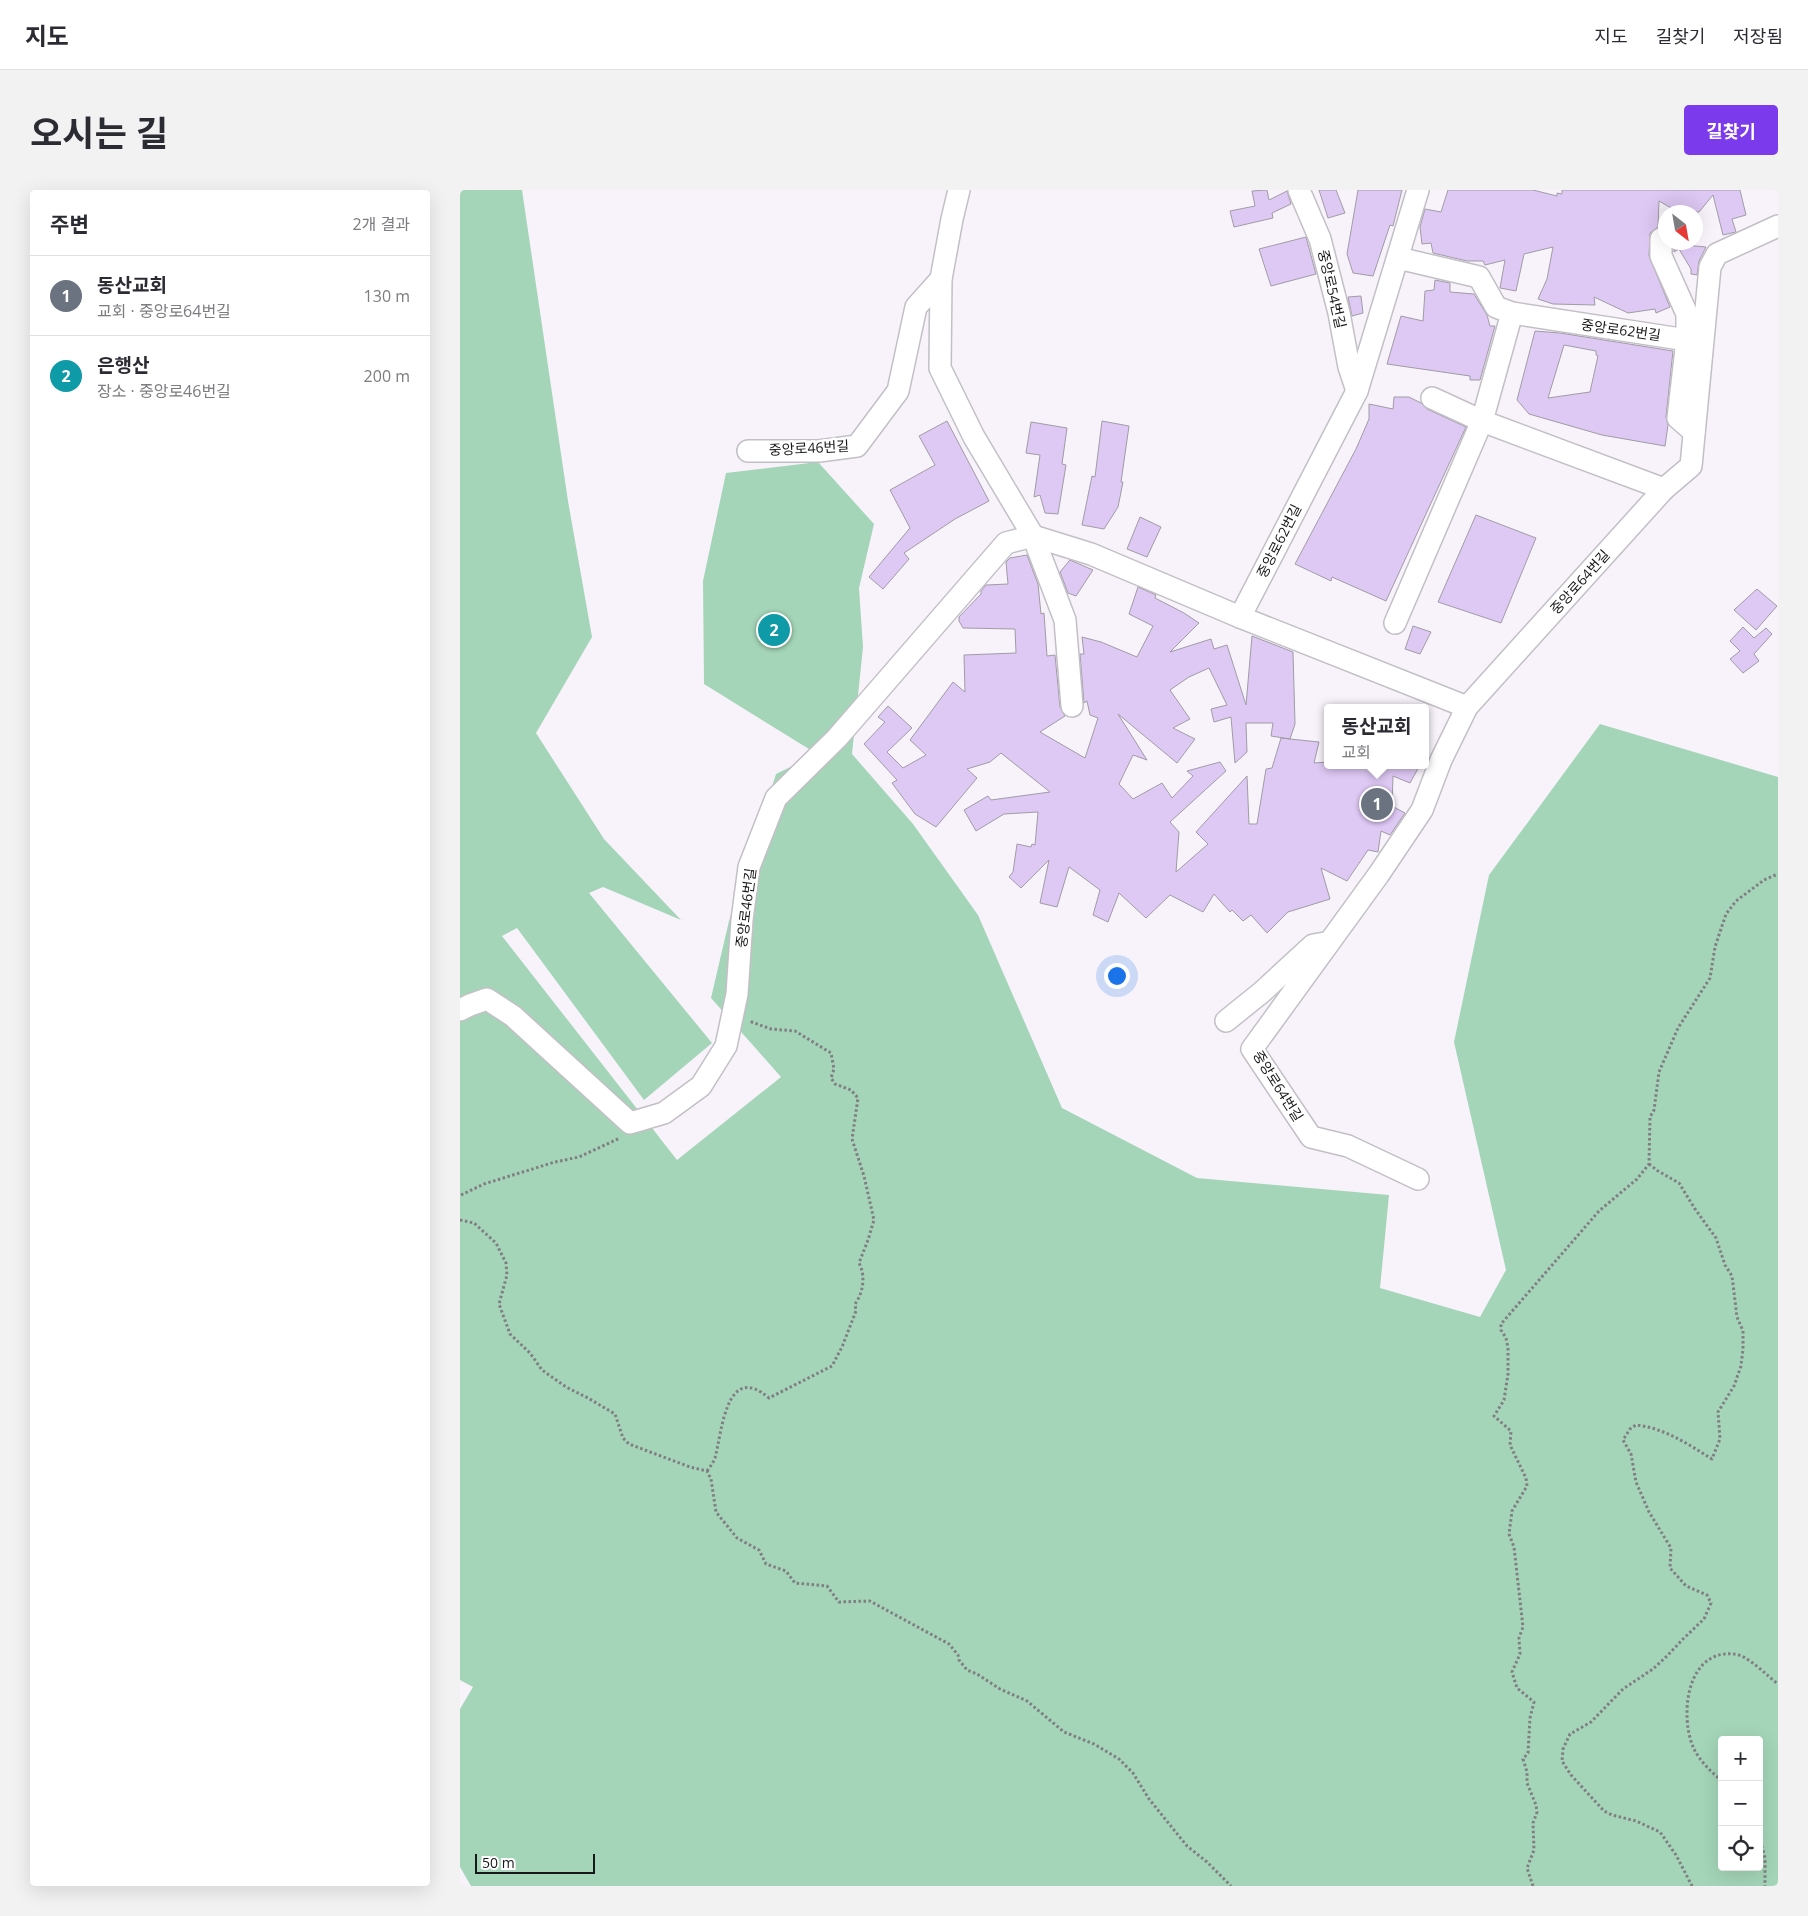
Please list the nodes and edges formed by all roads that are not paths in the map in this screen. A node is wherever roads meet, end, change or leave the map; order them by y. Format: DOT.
graph roads {
  1 [pos="959,190"];
  2 [pos="1299,190"];
  3 [pos="1418,190"];
  4 [pos="1778,226"];
  5 [pos="1661,250"];
  6 [pos="1398,258"];
  7 [pos="941,279"];
  8 [pos="1512,313"];
  9 [pos="1687,340"];
  10 [pos="1357,391"];
  11 [pos="1432,398"];
  12 [pos="1482,421"];
  13 [pos="1694,432"];
  14 [pos="748,451"];
  15 [pos="1664,489"];
  16 [pos="1033,536"];
  17 [pos="1240,617"];
  18 [pos="1395,623"];
  19 [pos="1072,706"];
  20 [pos="1467,707"];
  21 [pos="1434,757"];
  22 [pos="1330,942"];
  23 [pos="460,1010"];
  24 [pos="1226,1021"];
  25 [pos="1418,1179"];
  1 -- 7 [label="street"];
  2 -- 10 [label="street, 중앙로54번길"];
  3 -- 6 [label="street, 중앙로62번길"];
  4 -- 13 [label="street, 중앙로64번길"];
  5 -- 9 [label="street"];
  6 -- 8 [label="street, 중앙로62번길"];
  6 -- 10 [label="street, 중앙로62번길"];
  7 -- 14 [label="street, 중앙로46번길"];
  7 -- 16 [label="street"];
  8 -- 9 [label="street, 중앙로62번길"];
  8 -- 12 [label="street"];
  9 -- 13 [label="street"];
  10 -- 17 [label="street, 중앙로62번길"];
  11 -- 12 [label="street"];
  12 -- 15 [label="street"];
  12 -- 18 [label="street"];
  13 -- 15 [label="street, 중앙로64번길"];
  15 -- 20 [label="street, 중앙로64번길"];
  16 -- 17 [label="street"];
  16 -- 19 [label="street"];
  16 -- 23 [label="street, 중앙로46번길"];
  17 -- 20 [label="street"];
  20 -- 21 [label="street, 중앙로64번길"];
  21 -- 22 [label="street, 중앙로64번길"];
  22 -- 24 [label="street"];
  22 -- 25 [label="street, 중앙로64번길"];
}
